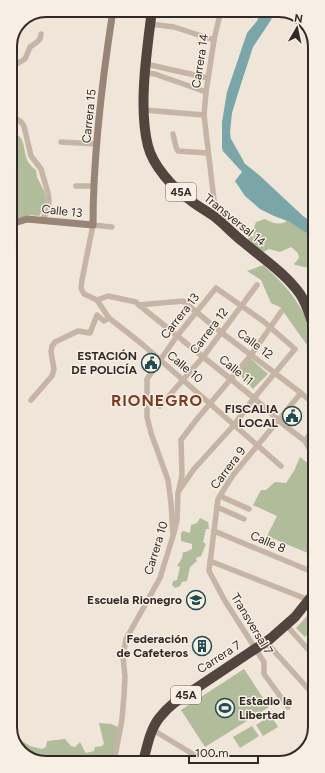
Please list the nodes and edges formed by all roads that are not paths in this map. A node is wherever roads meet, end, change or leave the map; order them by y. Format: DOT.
graph roads {
  1 [pos="112,17"];
  2 [pos="151,17"];
  3 [pos="219,17"];
  4 [pos="150,24"];
  5 [pos="41,34"];
  6 [pos="214,40"];
  7 [pos="17,64"];
  8 [pos="146,68"];
  9 [pos="208,78"];
  10 [pos="206,92"];
  11 [pos="144,110"];
  12 [pos="204,115"];
  13 [pos="17,119"];
  14 [pos="173,134"];
  15 [pos="61,142"];
  16 [pos="96,144"];
  17 [pos="207,153"];
  18 [pos="76,186"];
  19 [pos="93,186"];
  20 [pos="216,218"];
  21 [pos="42,220"];
  22 [pos="17,222"];
  23 [pos="93,226"];
  24 [pos="112,227"];
  25 [pos="257,285"];
  26 [pos="97,300"];
  27 [pos="139,305"];
  28 [pos="241,306"];
  29 [pos="197,311"];
  30 [pos="308,311"];
  31 [pos="281,312"];
  32 [pos="109,318"];
  33 [pos="271,327"];
  34 [pos="222,333"];
  35 [pos="177,336"];
  36 [pos="251,355"];
  37 [pos="203,357"];
  38 [pos="160,361"];
  39 [pos="274,373"];
  40 [pos="183,380"];
  41 [pos="232,380"];
  42 [pos="301,393"];
  43 [pos="254,398"];
  44 [pos="308,399"];
  45 [pos="32,400"];
  46 [pos="210,403"];
  47 [pos="160,406"];
  48 [pos="279,420"];
  49 [pos="234,426"];
  50 [pos="308,437"];
  51 [pos="305,441"];
  52 [pos="258,446"];
  53 [pos="308,446"];
  54 [pos="281,466"];
  55 [pos="178,492"];
  56 [pos="220,496"];
  57 [pos="217,507"];
  58 [pos="249,509"];
  59 [pos="244,519"];
  60 [pos="214,531"];
  61 [pos="173,536"];
  62 [pos="210,561"];
  63 [pos="308,570"];
  64 [pos="209,572"];
  65 [pos="308,595"];
  66 [pos="308,601"];
  67 [pos="286,625"];
  68 [pos="266,642"];
  69 [pos="256,649"];
  70 [pos="308,649"];
  71 [pos="308,689"];
  72 [pos="288,707"];
  73 [pos="153,730"];
  74 [pos="115,756"];
  75 [pos="145,756"];
  76 [pos="196,756"];
  1 -- 16 [label="street, Carrera 15"];
  2 -- 4 [label="highway, Transversal 14 / 45A"];
  3 -- 6 [label="street, Carrera 14"];
  4 -- 6 [label="street"];
  4 -- 8 [label="highway, Transversal 14 / 45A"];
  5 -- 7 [label="street"];
  6 -- 9 [label="street, Carrera 14"];
  8 -- 9 [label="street"];
  8 -- 10 [label="street"];
  8 -- 11 [label="highway, Transversal 14 / 45A"];
  9 -- 10 [label="street, Carrera 14"];
  10 -- 12 [label="street, Carrera 14"];
  11 -- 12 [label="street"];
  11 -- 20 [label="highway, Transversal 14 / 45A"];
  12 -- 17 [label="street, Carrera 14"];
  13 -- 21 [label="street"];
  14 -- 17 [label="street"];
  15 -- 16 [label="street"];
  16 -- 19 [label="street, Carrera 15"];
  17 -- 20 [label="street, Carrera 14"];
  18 -- 19 [label="street"];
  19 -- 23 [label="street, Carrera 15"];
  20 -- 30 [label="highway, Transversal 14 / 45A"];
  21 -- 22 [label="street, Calle 13"];
  21 -- 23 [label="street, Calle 13"];
  23 -- 24 [label="street, Calle 13"];
  23 -- 26 [label="street"];
  25 -- 28 [label="street, Carrera 12"];
  26 -- 27 [label="street"];
  26 -- 32 [label="street, Calle 10"];
  27 -- 29 [label="street, Calle 12"];
  27 -- 35 [label="street, Calle 11"];
  28 -- 29 [label="street, Carrera 13"];
  28 -- 33 [label="street"];
  28 -- 34 [label="street, Carrera 12"];
  29 -- 34 [label="street, Calle 12"];
  29 -- 35 [label="street, Carrera 13"];
  31 -- 33 [label="street"];
  32 -- 38 [label="street, Calle 10"];
  32 -- 45 [label="street"];
  33 -- 36 [label="street"];
  33 -- 39 [label="street"];
  34 -- 36 [label="street, Calle 12"];
  34 -- 37 [label="street, Carrera 12"];
  35 -- 37 [label="street, Calle 11"];
  35 -- 38 [label="street, Carrera 13"];
  36 -- 39 [label="street, Calle 12"];
  36 -- 41 [label="street"];
  37 -- 40 [label="street, Carrera 12"];
  37 -- 41 [label="street, Calle 11"];
  38 -- 40 [label="street, Calle 10"];
  38 -- 61 [label="street, Carrera 13"];
  39 -- 42 [label="street, Calle 12"];
  39 -- 43 [label="street"];
  40 -- 46 [label="street, Calle 10"];
  40 -- 47 [label="street, Carrera 12"];
  41 -- 43 [label="street, Calle 11"];
  41 -- 46 [label="street"];
  42 -- 44 [label="street, Calle 12"];
  42 -- 48 [label="street, Carrera 9"];
  43 -- 48 [label="street, Calle 11"];
  43 -- 49 [label="street"];
  46 -- 49 [label="street, Calle 10"];
  46 -- 55 [label="street, Carrera 10"];
  48 -- 51 [label="street, Calle 11"];
  48 -- 52 [label="street, Carrera 9"];
  49 -- 52 [label="street, Calle 10"];
  49 -- 55 [label="street"];
  50 -- 51 [label="street"];
  51 -- 53 [label="street, Calle 11"];
  52 -- 54 [label="street, Calle 10"];
  52 -- 56 [label="street, Carrera 9"];
  55 -- 61 [label="street, Carrera 10"];
  56 -- 57 [label="street, Carrera 9"];
  56 -- 58 [label="street"];
  57 -- 59 [label="street"];
  57 -- 60 [label="street, Carrera 9"];
  60 -- 62 [label="street, Carrera 9"];
  60 -- 63 [label="street, Calle 8"];
  61 -- 74 [label="street, Carrera 10"];
  62 -- 64 [label="street, Carrera 9"];
  62 -- 65 [label="street"];
  64 -- 69 [label="street, Transversal 7"];
  66 -- 67 [label="highway, 45A"];
  67 -- 68 [label="highway, 45A"];
  67 -- 70 [label="street"];
  68 -- 69 [label="highway, 45A"];
  68 -- 71 [label="street"];
  69 -- 72 [label="street, Transversal 7"];
  69 -- 73 [label="highway, Carrera 7 / 45A"];
  73 -- 75 [label="highway, Carrera 7 / 45A"];
  73 -- 76 [label="street"];
}
